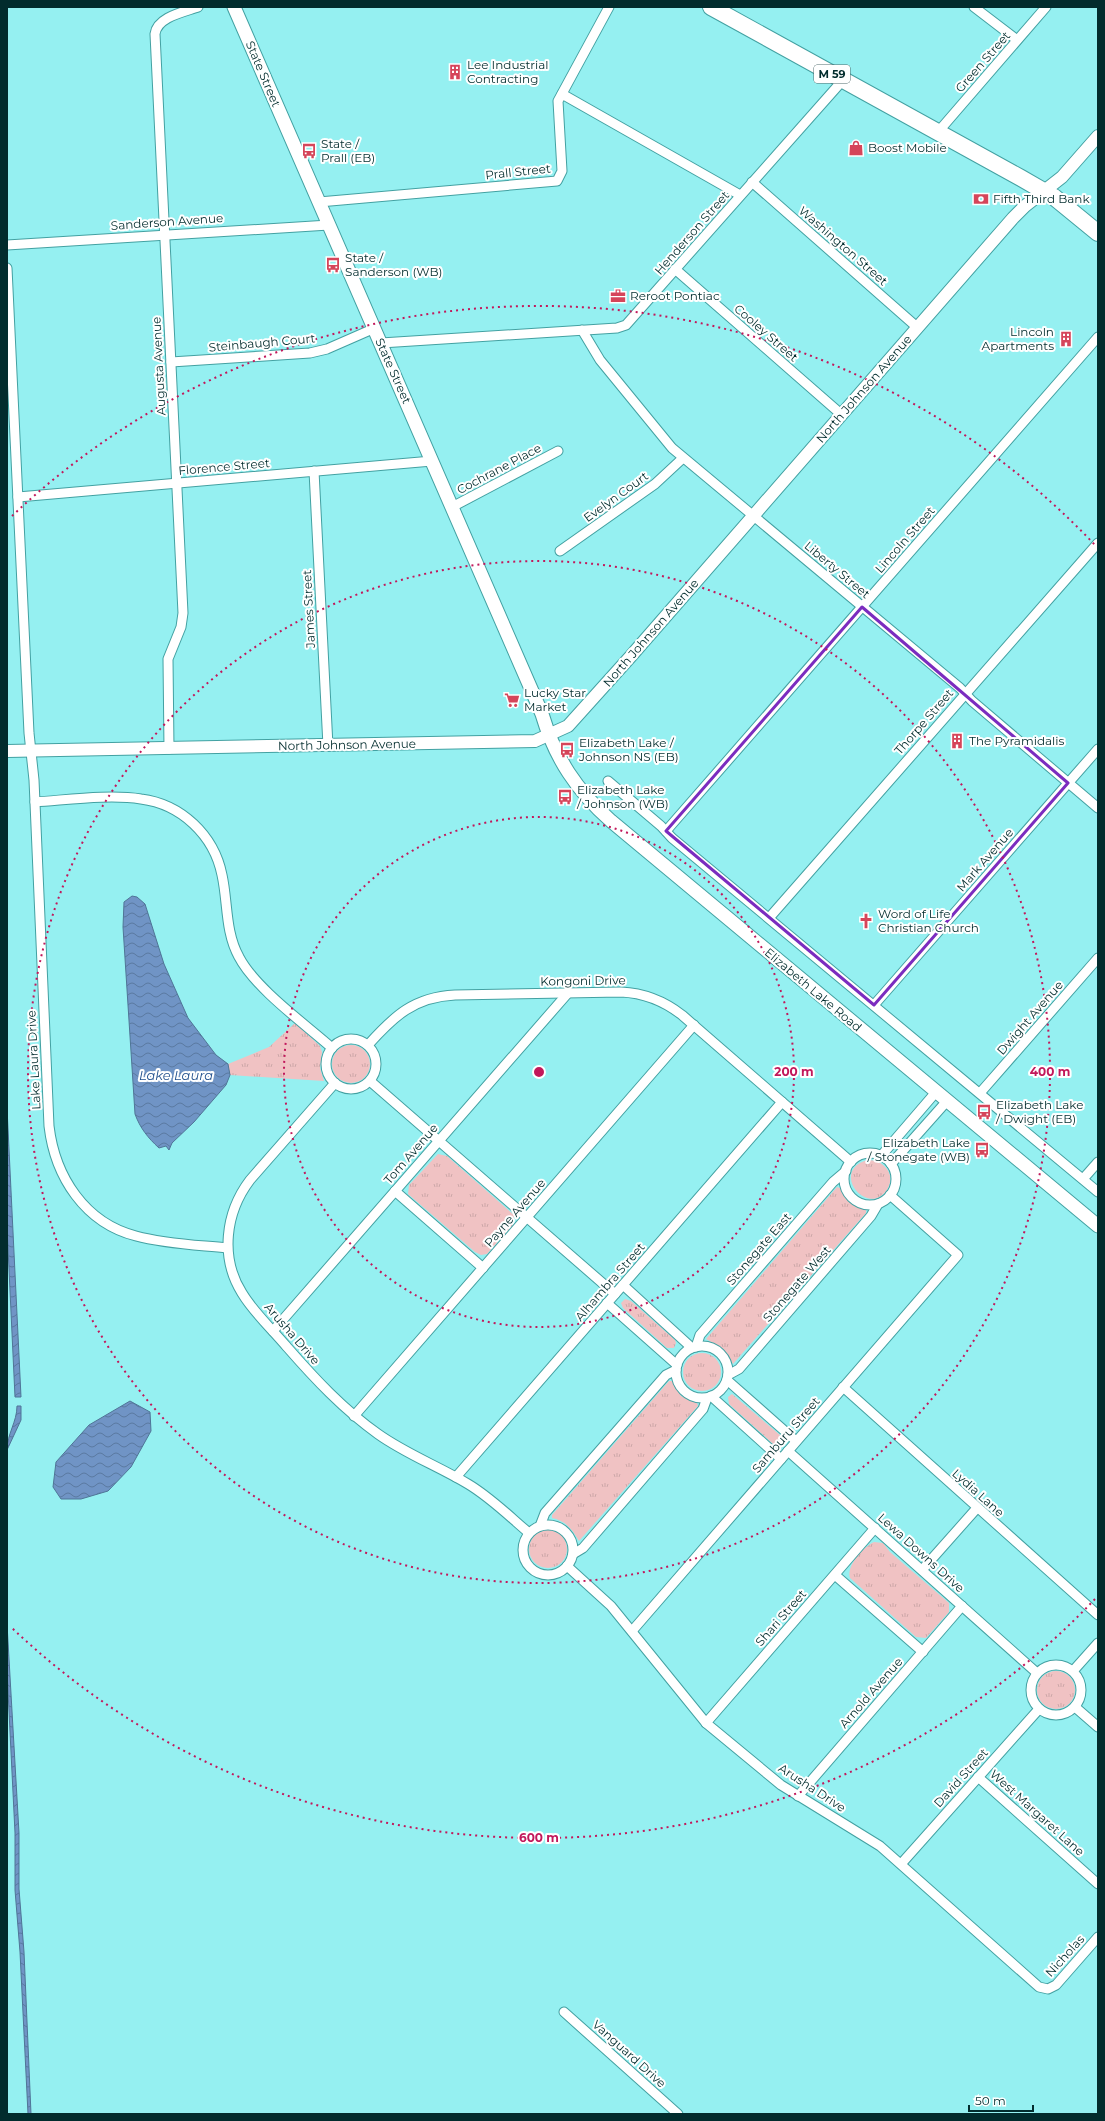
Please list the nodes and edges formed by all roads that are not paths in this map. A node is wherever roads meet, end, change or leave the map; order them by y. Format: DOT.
graph roads {
  1 [pos="198,7"];
  2 [pos="234,7"];
  3 [pos="609,7"];
  4 [pos="710,7"];
  5 [pos="974,7"];
  6 [pos="1046,7"];
  7 [pos="1017,40"];
  8 [pos="843,80"];
  9 [pos="562,94"];
  10 [pos="938,132"];
  11 [pos="1098,136"];
  12 [pos="752,182"];
  13 [pos="1044,191"];
  14 [pos="740,195"];
  15 [pos="319,202"];
  16 [pos="329,225"];
  17 [pos="1098,233"];
  18 [pos="164,234"];
  19 [pos="7,245"];
  20 [pos="7,268"];
  21 [pos="675,269"];
  22 [pos="374,328"];
  23 [pos="918,328"];
  24 [pos="582,330"];
  25 [pos="1098,337"];
  26 [pos="381,343"];
  27 [pos="171,362"];
  28 [pos="842,415"];
  29 [pos="558,451"];
  30 [pos="683,458"];
  31 [pos="432,461"];
  32 [pos="314,471"];
  33 [pos="178,483"];
  34 [pos="18,497"];
  35 [pos="452,508"];
  36 [pos="753,516"];
  37 [pos="1098,543"];
  38 [pos="560,551"];
  39 [pos="862,606"];
  40 [pos="965,694"];
  41 [pos="549,736"];
  42 [pos="328,746"];
  43 [pos="1098,748"];
  44 [pos="169,749"];
  45 [pos="7,751"];
  46 [pos="31,751"];
  47 [pos="608,781"];
  48 [pos="1068,783"];
  49 [pos="35,802"];
  50 [pos="1098,808"];
  51 [pos="666,831"];
  52 [pos="769,918"];
  53 [pos="1098,958"];
  54 [pos="568,993"];
  55 [pos="874,1005"];
  56 [pos="694,1025"];
  57 [pos="368,1045"];
  58 [pos="332,1048"];
  59 [pos="370,1081"];
  60 [pos="335,1083"];
  61 [pos="936,1092"];
  62 [pos="980,1094"];
  63 [pos="947,1101"];
  64 [pos="782,1102"];
  65 [pos="439,1140"];
  66 [pos="881,1156"];
  67 [pos="851,1162"];
  68 [pos="1098,1162"];
  69 [pos="891,1164"];
  70 [pos="846,1171"];
  71 [pos="1083,1179"];
  72 [pos="395,1191"];
  73 [pos="1098,1192"];
  74 [pos="890,1195"];
  75 [pos="878,1204"];
  76 [pos="527,1217"];
  77 [pos="1098,1226"];
  78 [pos="227,1248"];
  79 [pos="483,1268"];
  80 [pos="623,1285"];
  81 [pos="615,1294"];
  82 [pos="608,1303"];
  83 [pos="273,1331"];
  84 [pos="694,1348"];
  85 [pos="676,1368"];
  86 [pos="727,1377"];
  87 [pos="843,1387"];
  88 [pos="709,1397"];
  89 [pos="354,1416"];
  90 [pos="796,1441"];
  91 [pos="788,1450"];
  92 [pos="781,1459"];
  93 [pos="456,1477"];
  94 [pos="977,1508"];
  95 [pos="540,1526"];
  96 [pos="875,1528"];
  97 [pos="529,1533"];
  98 [pos="573,1554"];
  99 [pos="567,1566"];
  100 [pos="922,1570"];
  101 [pos="834,1575"];
  102 [pos="962,1606"];
  103 [pos="1098,1615"];
  104 [pos="632,1631"];
  105 [pos="1098,1643"];
  106 [pos="923,1652"];
  107 [pos="1073,1671"];
  108 [pos="1037,1673"];
  109 [pos="1075,1707"];
  110 [pos="1039,1709"];
  111 [pos="706,1723"];
  112 [pos="1098,1727"];
  113 [pos="978,1777"];
  114 [pos="798,1796"];
  115 [pos="901,1864"];
  116 [pos="1098,1884"];
  117 [pos="1098,1937"];
  118 [pos="1048,1989"];
  119 [pos="564,2012"];
  120 [pos="678,2114"];
  1 -- 18 [label="street, Augusta Avenue"];
  2 -- 15 [label="main road, State Street"];
  3 -- 9 [label="street, Prall Street"];
  4 -- 8 [label="highway, M 59"];
  5 -- 7 [label="street"];
  6 -- 7 [label="street, Green Street"];
  7 -- 10 [label="street, Green Street"];
  8 -- 10 [label="highway, M 59"];
  8 -- 12 [label="street, Henderson Street"];
  9 -- 14 [label="street"];
  9 -- 15 [label="street, Prall Street"];
  10 -- 13 [label="highway, M 59"];
  11 -- 13 [label="street, North Johnson Avenue"];
  12 -- 14 [label="street, Henderson Street"];
  12 -- 23 [label="street, Washington Street"];
  13 -- 17 [label="highway, M 59"];
  13 -- 23 [label="street, North Johnson Avenue"];
  14 -- 21 [label="street, Henderson Street"];
  15 -- 16 [label="main road, State Street"];
  16 -- 18 [label="street, Sanderson Avenue"];
  16 -- 22 [label="main road, State Street"];
  18 -- 19 [label="street, Sanderson Avenue"];
  18 -- 27 [label="street, Augusta Avenue"];
  20 -- 34 [label="street, Lake Laura Drive"];
  21 -- 24 [label="street, Henderson Street"];
  21 -- 28 [label="street, Cooley Street"];
  22 -- 26 [label="main road, State Street"];
  22 -- 27 [label="street, Steinbaugh Court"];
  23 -- 28 [label="street, North Johnson Avenue"];
  24 -- 26 [label="street, Henderson Street"];
  24 -- 30 [label="street, Liberty Street"];
  25 -- 39 [label="street, Lincoln Street"];
  26 -- 31 [label="main road, State Street"];
  27 -- 33 [label="street, Augusta Avenue"];
  28 -- 36 [label="street, North Johnson Avenue"];
  29 -- 35 [label="street, Cochrane Place"];
  30 -- 36 [label="street, Liberty Street"];
  30 -- 38 [label="street, Evelyn Court"];
  31 -- 32 [label="street, Florence Street"];
  31 -- 35 [label="main road, State Street"];
  32 -- 33 [label="street, Florence Street"];
  32 -- 42 [label="street, James Street"];
  33 -- 34 [label="street, Florence Street"];
  33 -- 44 [label="street, Augusta Avenue"];
  34 -- 46 [label="street, Lake Laura Drive"];
  35 -- 41 [label="main road, State Street"];
  36 -- 39 [label="street, Liberty Street"];
  36 -- 41 [label="street, North Johnson Avenue"];
  37 -- 40 [label="street, Thorpe Street"];
  39 -- 40 [label="street, Liberty Street"];
  39 -- 51 [label="street, Lincoln Street"];
  40 -- 48 [label="street, Liberty Street"];
  40 -- 52 [label="street, Thorpe Street"];
  41 -- 42 [label="street, North Johnson Avenue"];
  41 -- 61 [label="main road, Elizabeth Lake Road"];
  42 -- 44 [label="street, North Johnson Avenue"];
  43 -- 48 [label="street, Mark Avenue"];
  44 -- 46 [label="street, North Johnson Avenue"];
  45 -- 46 [label="street, North Johnson Avenue"];
  46 -- 49 [label="street, Lake Laura Drive"];
  47 -- 51 [label="street"];
  48 -- 50 [label="street, Liberty Street"];
  48 -- 55 [label="street, Mark Avenue"];
  49 -- 58 [label="street"];
  49 -- 78 [label="street, Lake Laura Drive"];
  51 -- 52 [label="street"];
  52 -- 55 [label="street"];
  53 -- 62 [label="street, Dwight Avenue"];
  54 -- 56 [label="street, Kongoni Drive"];
  54 -- 57 [label="street, Kongoni Drive"];
  54 -- 65 [label="street, Tom Avenue"];
  55 -- 62 [label="street"];
  56 -- 64 [label="street, Kongoni Drive"];
  56 -- 76 [label="street, Payne Avenue"];
  57 -- 58 [label="street"];
  57 -- 59 [label="street"];
  58 -- 60 [label="street"];
  59 -- 60 [label="street"];
  59 -- 65 [label="street"];
  60 -- 78 [label="street, Arusha Drive"];
  61 -- 63 [label="main road, Elizabeth Lake Road"];
  61 -- 66 [label="street"];
  62 -- 71 [label="street"];
  63 -- 69 [label="street"];
  63 -- 77 [label="main road, Elizabeth Lake Road"];
  64 -- 67 [label="street, Kongoni Drive"];
  64 -- 80 [label="street, Alhambra Street"];
  65 -- 72 [label="street, Tom Avenue"];
  65 -- 76 [label="street"];
  66 -- 67 [label="street"];
  66 -- 69 [label="street"];
  67 -- 70 [label="street"];
  68 -- 71 [label="street"];
  69 -- 74 [label="street"];
  70 -- 75 [label="street"];
  70 -- 84 [label="street, Stonegate East"];
  71 -- 73 [label="street"];
  72 -- 79 [label="street"];
  72 -- 83 [label="street, Tom Avenue"];
  74 -- 75 [label="street"];
  74 -- 87 [label="street, Samburu Street"];
  75 -- 86 [label="street, Stonegate West"];
  76 -- 79 [label="street, Payne Avenue"];
  76 -- 81 [label="street"];
  78 -- 83 [label="street, Arusha Drive"];
  79 -- 89 [label="street, Payne Avenue"];
  80 -- 81 [label="street, Alhambra Street"];
  80 -- 84 [label="street"];
  81 -- 82 [label="street, Alhambra Street"];
  82 -- 85 [label="street"];
  82 -- 93 [label="street, Alhambra Street"];
  83 -- 89 [label="street, Arusha Drive"];
  84 -- 85 [label="street"];
  84 -- 86 [label="street"];
  85 -- 88 [label="street"];
  85 -- 95 [label="street"];
  86 -- 88 [label="street"];
  86 -- 90 [label="street"];
  87 -- 90 [label="street, Samburu Street"];
  87 -- 94 [label="street, Lydia Lane"];
  88 -- 92 [label="street"];
  88 -- 98 [label="street"];
  89 -- 93 [label="street, Arusha Drive"];
  90 -- 91 [label="street, Samburu Street"];
  91 -- 92 [label="street, Samburu Street"];
  91 -- 96 [label="street, Lewa Downs Drive"];
  92 -- 104 [label="street, Samburu Street"];
  93 -- 97 [label="street, Arusha Drive"];
  94 -- 100 [label="street"];
  94 -- 103 [label="street, Lydia Lane"];
  95 -- 97 [label="street"];
  95 -- 98 [label="street"];
  96 -- 100 [label="street, Lewa Downs Drive"];
  96 -- 101 [label="street, Shari Street"];
  97 -- 99 [label="street"];
  98 -- 99 [label="street"];
  99 -- 104 [label="street, Arusha Drive"];
  100 -- 102 [label="street, Lewa Downs Drive"];
  101 -- 106 [label="street"];
  101 -- 111 [label="street, Shari Street"];
  102 -- 106 [label="street, Arnold Avenue"];
  102 -- 108 [label="street, Lewa Downs Drive"];
  104 -- 111 [label="street, Arusha Drive"];
  105 -- 107 [label="street"];
  106 -- 114 [label="street, Arnold Avenue"];
  107 -- 108 [label="street"];
  107 -- 109 [label="street"];
  108 -- 110 [label="street"];
  109 -- 110 [label="street"];
  109 -- 112 [label="street"];
  110 -- 113 [label="street, David Street"];
  111 -- 114 [label="street, Arusha Drive"];
  113 -- 115 [label="street, David Street"];
  113 -- 116 [label="street, West Margaret Lane"];
  114 -- 115 [label="street, Arusha Drive"];
  115 -- 118 [label="street, Arusha Drive"];
  117 -- 118 [label="street, Nicholas"];
  119 -- 120 [label="street, Vanguard Drive"];
}
